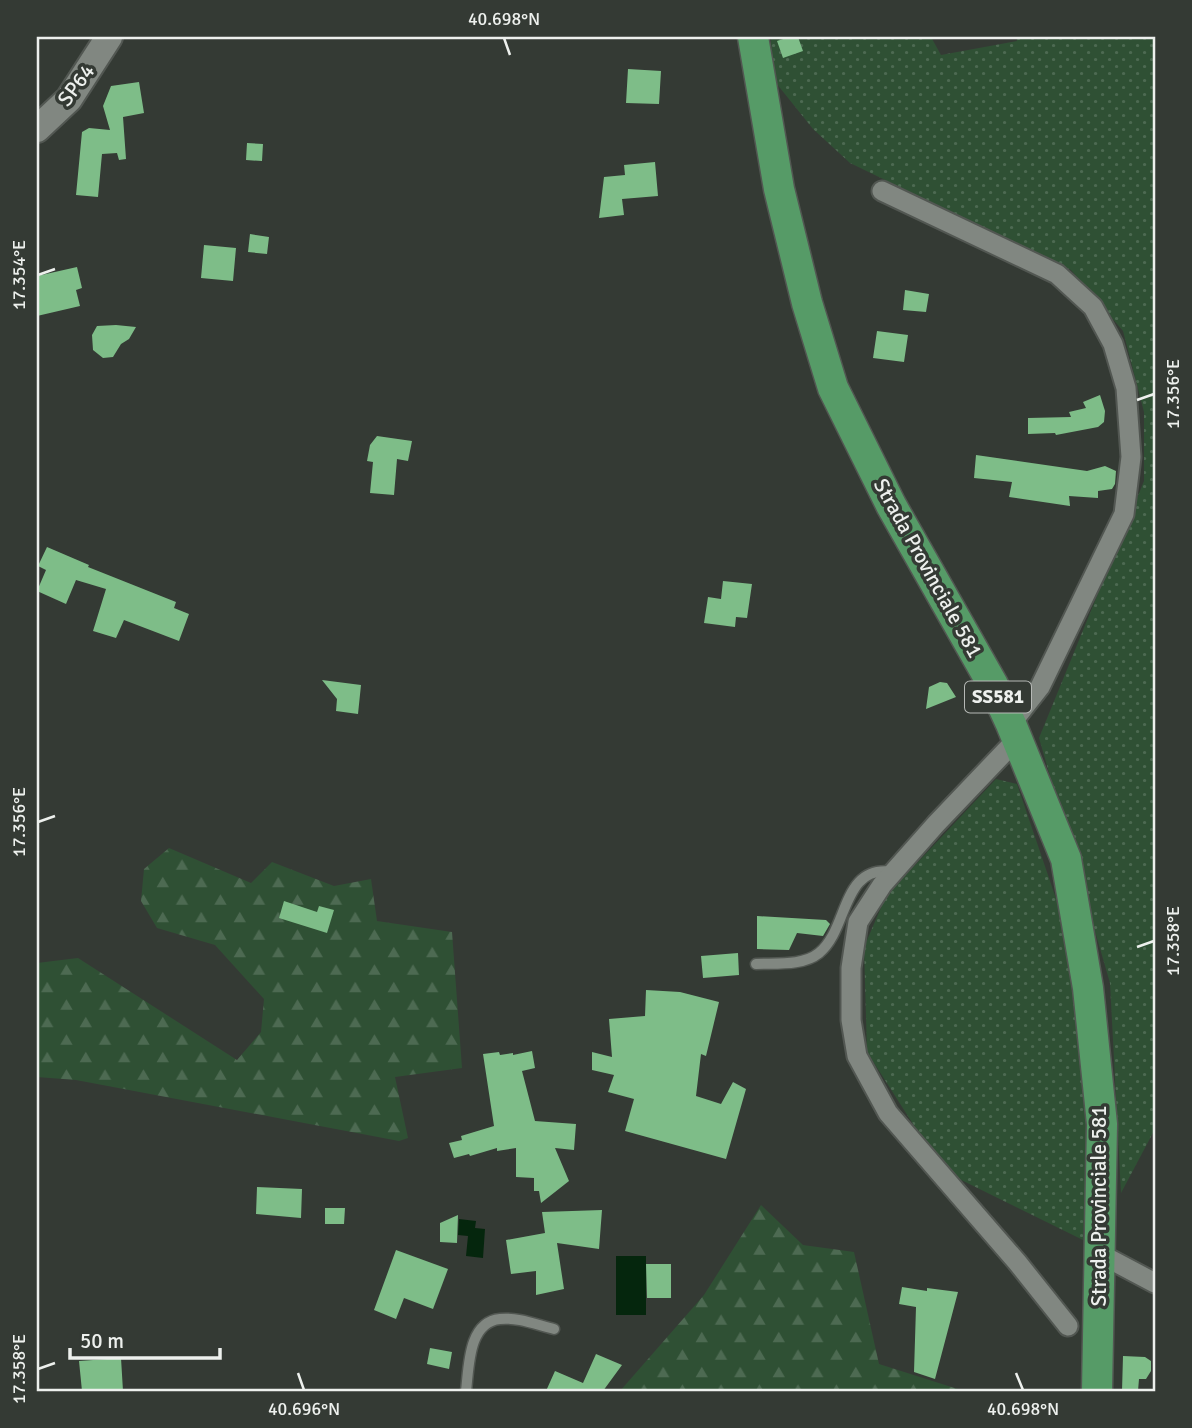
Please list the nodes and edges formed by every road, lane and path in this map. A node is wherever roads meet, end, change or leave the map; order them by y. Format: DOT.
graph roads {
  1 [pos="109,37"];
  2 [pos="753,37"];
  3 [pos="37,129"];
  4 [pos="882,191"];
  5 [pos="1014,732"];
  6 [pos="893,872"];
  7 [pos="756,964"];
  8 [pos="1100,1254"];
  9 [pos="1155,1283"];
  10 [pos="1068,1326"];
  11 [pos="554,1329"];
  12 [pos="466,1391"];
  13 [pos="1097,1391"];
  1 -- 3 [label="street, SP64 / SP64"];
  2 -- 5 [label="main road, Strada Provinciale 581 / SS581"];
  4 -- 5 [label="street"];
  5 -- 6 [label="street"];
  5 -- 8 [label="main road, Strada Provinciale 581 / SS581"];
  6 -- 7 [label="lane"];
  6 -- 10 [label="street"];
  8 -- 9 [label="street"];
  8 -- 13 [label="main road, Strada Provinciale 581 / SS581"];
  11 -- 12 [label="lane"];
}
